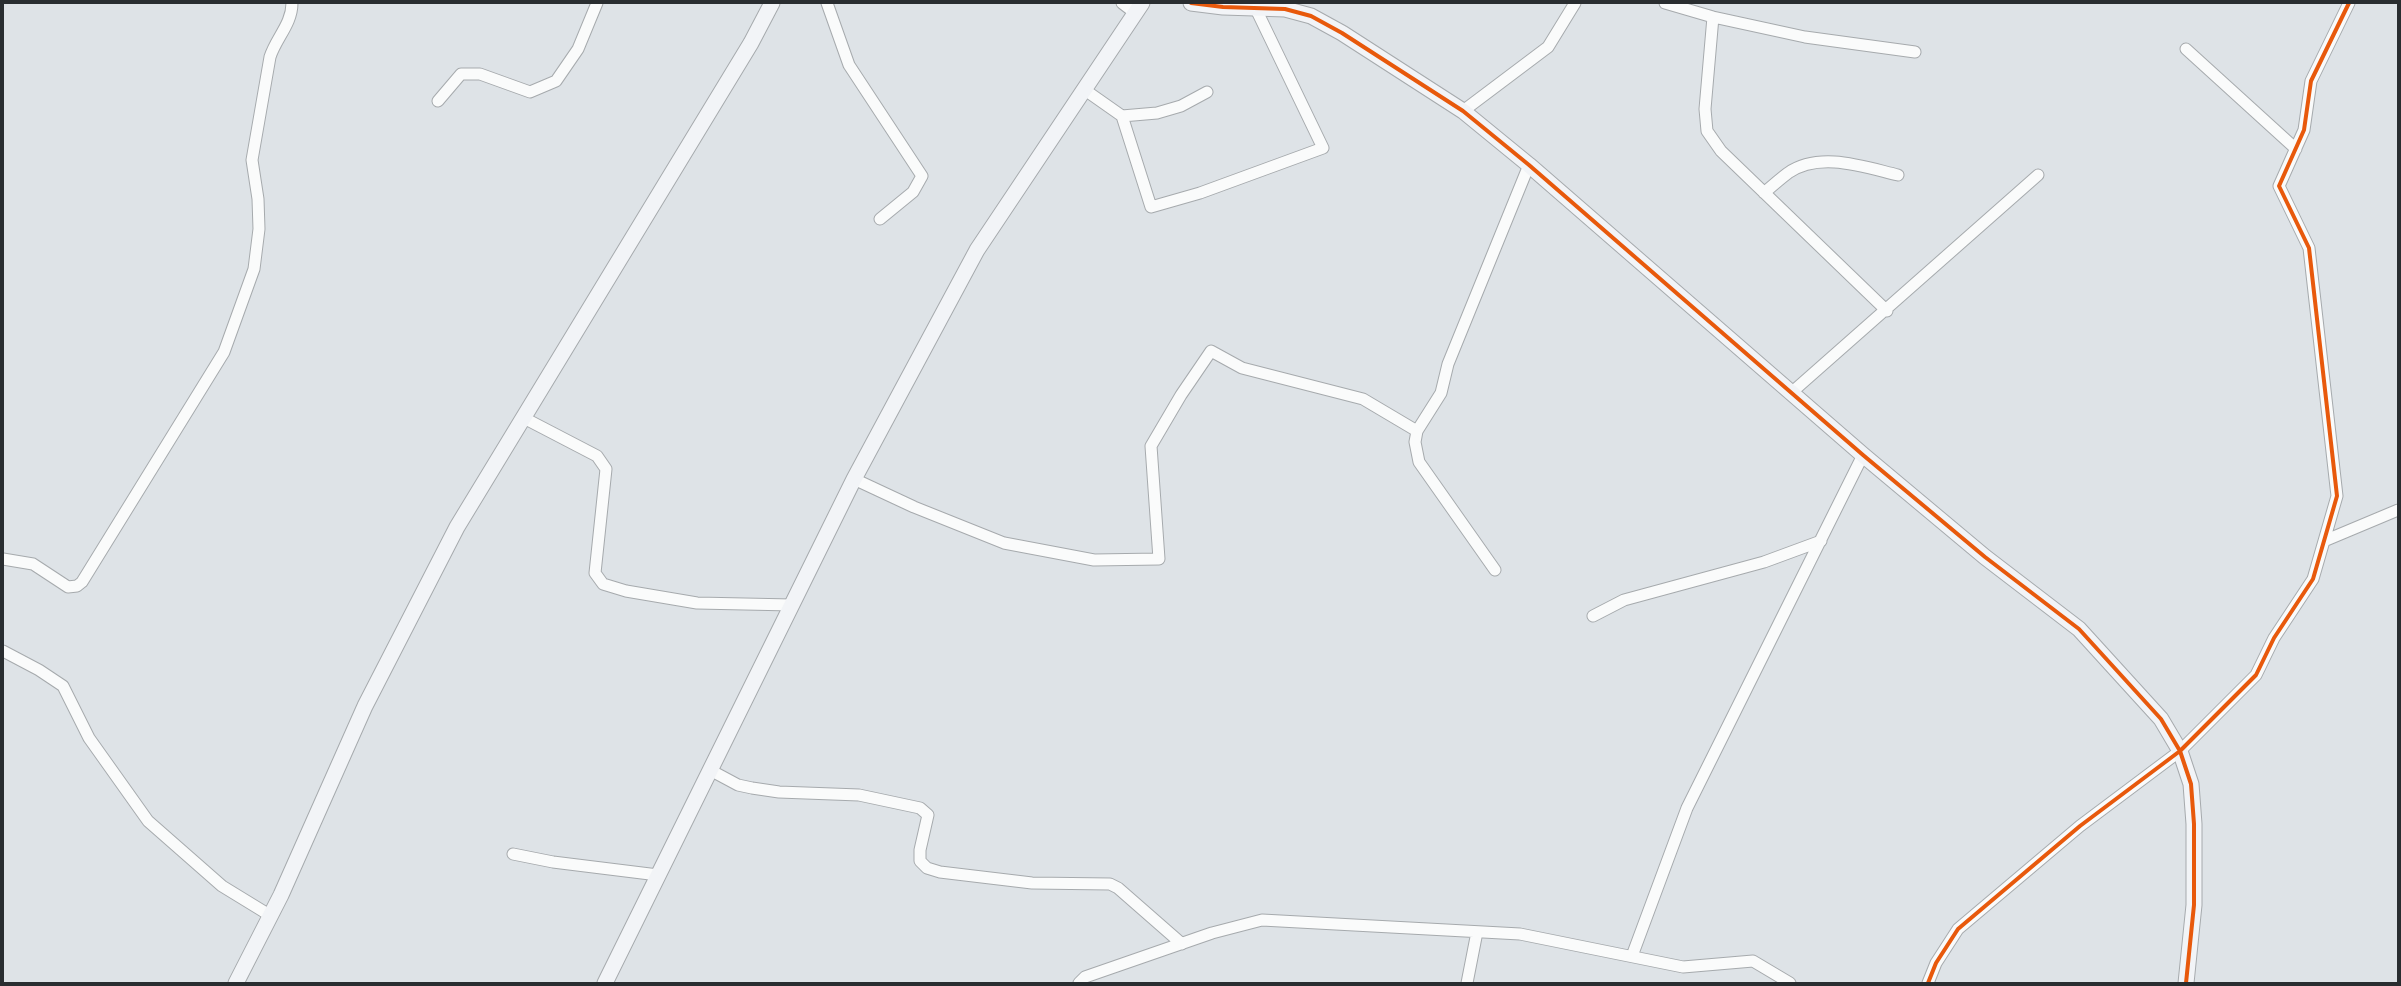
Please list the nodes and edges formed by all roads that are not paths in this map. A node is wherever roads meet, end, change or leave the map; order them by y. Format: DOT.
graph roads {
  1 [pos="292,3"];
  2 [pos="597,3"];
  3 [pos="772,3"];
  4 [pos="827,3"];
  5 [pos="1122,3"];
  6 [pos="1191,3"];
  7 [pos="1575,3"];
  8 [pos="1665,3"];
  9 [pos="2349,3"];
  10 [pos="1255,7"];
  11 [pos="1138,8"];
  12 [pos="1713,17"];
  13 [pos="2186,49"];
  14 [pos="1916,52"];
  15 [pos="1085,90"];
  16 [pos="1207,92"];
  17 [pos="438,101"];
  18 [pos="1463,111"];
  19 [pos="1122,116"];
  20 [pos="2296,149"];
  21 [pos="1529,165"];
  22 [pos="1898,175"];
  23 [pos="2038,175"];
  24 [pos="1764,193"];
  25 [pos="880,219"];
  26 [pos="1886,311"];
  27 [pos="1791,393"];
  28 [pos="522,417"];
  29 [pos="1417,431"];
  30 [pos="1863,455"];
  31 [pos="854,479"];
  32 [pos="2398,510"];
  33 [pos="1821,541"];
  34 [pos="2324,541"];
  35 [pos="3,559"];
  36 [pos="1495,570"];
  37 [pos="792,605"];
  38 [pos="1593,616"];
  39 [pos="3,651"];
  40 [pos="2180,751"];
  41 [pos="710,770"];
  42 [pos="513,854"];
  43 [pos="658,875"];
  44 [pos="271,916"];
  45 [pos="1477,932"];
  46 [pos="1182,944"];
  47 [pos="1632,956"];
  48 [pos="236,983"];
  49 [pos="605,983"];
  50 [pos="1079,983"];
  51 [pos="1467,983"];
  52 [pos="1790,983"];
  53 [pos="1928,983"];
  54 [pos="2186,983"];
  1 -- 35 [label="street"];
  2 -- 17 [label="street"];
  3 -- 28 [label="street"];
  4 -- 25 [label="street"];
  5 -- 11 [label="street"];
  6 -- 10 [label="street"];
  7 -- 18 [label="street"];
  8 -- 12 [label="street"];
  9 -- 20 [label="street"];
  10 -- 18 [label="street"];
  10 -- 19 [label="street"];
  11 -- 15 [label="street"];
  12 -- 14 [label="street"];
  12 -- 24 [label="street"];
  13 -- 20 [label="street"];
  15 -- 19 [label="street"];
  15 -- 31 [label="street"];
  16 -- 19 [label="street"];
  18 -- 21 [label="street"];
  20 -- 34 [label="street"];
  21 -- 27 [label="street"];
  21 -- 29 [label="street"];
  22 -- 24 [label="street"];
  23 -- 26 [label="street"];
  24 -- 26 [label="street"];
  26 -- 27 [label="street"];
  27 -- 30 [label="street"];
  28 -- 37 [label="street"];
  28 -- 44 [label="street"];
  29 -- 31 [label="street"];
  29 -- 36 [label="street"];
  30 -- 33 [label="street"];
  30 -- 40 [label="street"];
  31 -- 37 [label="street"];
  32 -- 34 [label="street"];
  33 -- 38 [label="street"];
  33 -- 47 [label="street"];
  34 -- 40 [label="street"];
  37 -- 41 [label="street"];
  39 -- 44 [label="street"];
  40 -- 53 [label="street"];
  40 -- 54 [label="street"];
  41 -- 43 [label="street"];
  41 -- 46 [label="street"];
  42 -- 43 [label="street"];
  43 -- 49 [label="street"];
  44 -- 48 [label="street"];
  45 -- 46 [label="street"];
  45 -- 47 [label="street"];
  45 -- 51 [label="street"];
  46 -- 50 [label="street"];
  47 -- 52 [label="street"];
}
